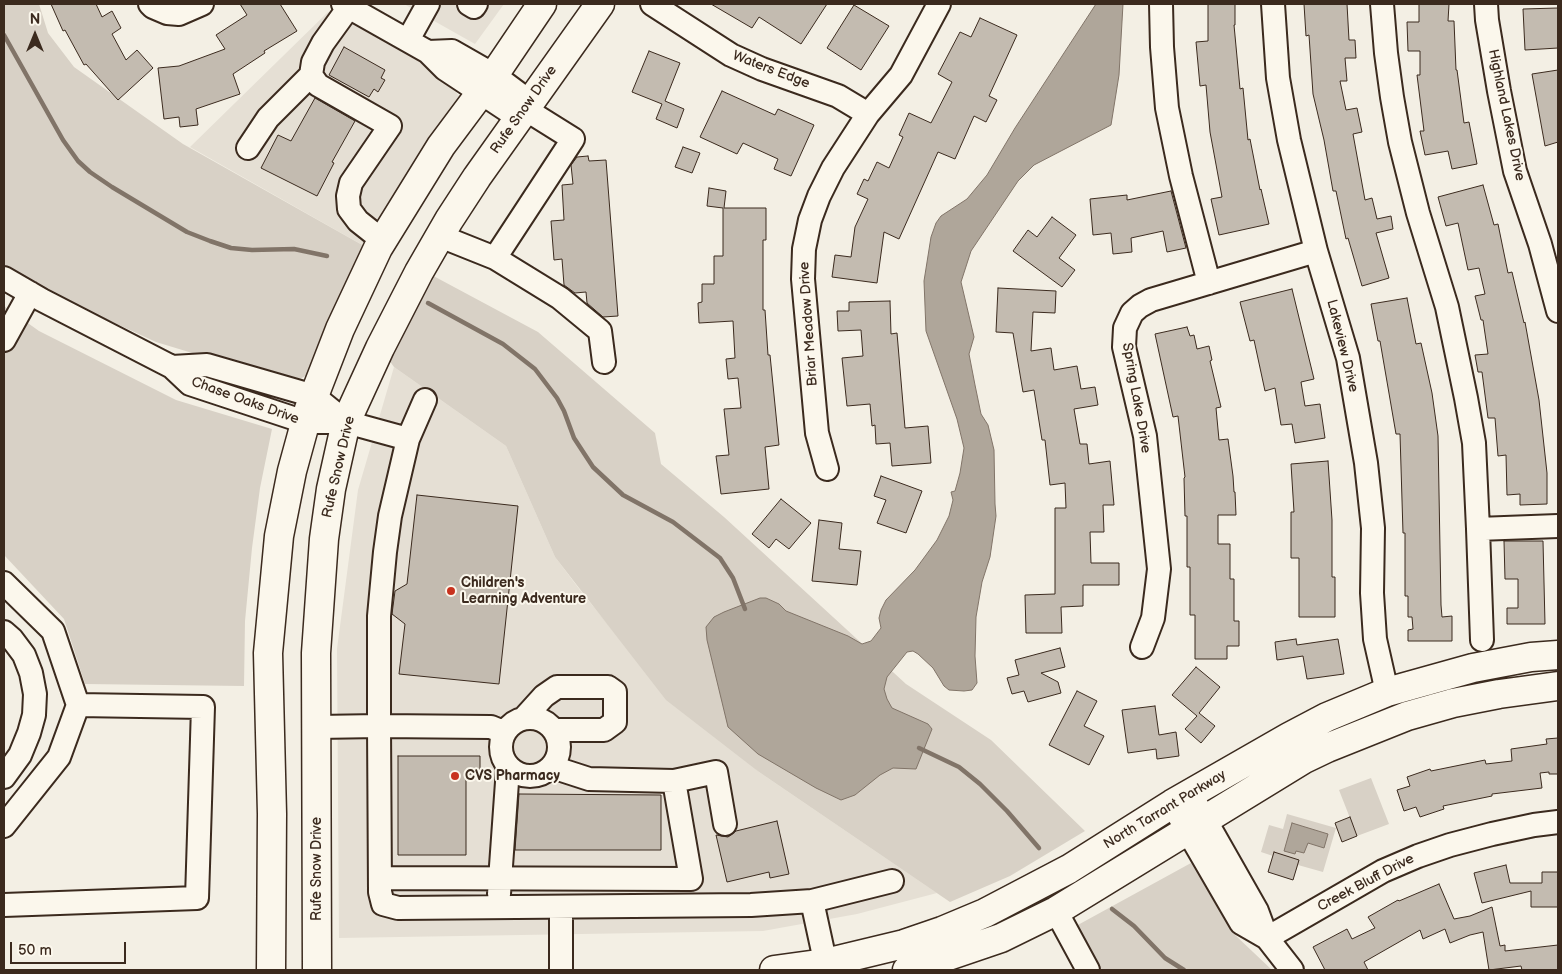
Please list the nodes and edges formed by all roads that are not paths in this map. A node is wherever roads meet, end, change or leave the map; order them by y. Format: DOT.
graph roads {
  1 [pos="150,4"];
  2 [pos="202,4"];
  3 [pos="428,4"];
  4 [pos="469,4"];
  5 [pos="476,4"];
  6 [pos="542,4"];
  7 [pos="600,4"];
  8 [pos="652,4"];
  9 [pos="939,4"];
  10 [pos="1162,4"];
  11 [pos="1274,4"];
  12 [pos="1382,4"];
  13 [pos="1486,4"];
  14 [pos="346,6"];
  15 [pos="408,40"];
  16 [pos="312,74"];
  17 [pos="487,83"];
  18 [pos="525,109"];
  19 [pos="868,114"];
  20 [pos="248,148"];
  21 [pos="440,236"];
  22 [pos="382,240"];
  23 [pos="1316,250"];
  24 [pos="495,258"];
  25 [pos="4,278"];
  26 [pos="1208,284"];
  27 [pos="30,293"];
  28 [pos="1558,311"];
  29 [pos="4,340"];
  30 [pos="604,362"];
  31 [pos="172,367"];
  32 [pos="314,396"];
  33 [pos="425,400"];
  34 [pos="305,422"];
  35 [pos="346,422"];
  36 [pos="408,439"];
  37 [pos="828,469"];
  38 [pos="1558,526"];
  39 [pos="1478,529"];
  40 [pos="4,583"];
  41 [pos="4,632"];
  42 [pos="1482,640"];
  43 [pos="1142,646"];
  44 [pos="1558,654"];
  45 [pos="1558,686"];
  46 [pos="1387,692"];
  47 [pos="78,705"];
  48 [pos="525,717"];
  49 [pos="379,726"];
  50 [pos="317,727"];
  51 [pos="555,730"];
  52 [pos="503,732"];
  53 [pos="552,767"];
  54 [pos="508,768"];
  55 [pos="4,777"];
  56 [pos="674,780"];
  57 [pos="1181,799"];
  58 [pos="6,818"];
  59 [pos="1558,822"];
  60 [pos="725,824"];
  61 [pos="1196,825"];
  62 [pos="380,878"];
  63 [pos="499,878"];
  64 [pos="691,879"];
  65 [pos="892,881"];
  66 [pos="812,901"];
  67 [pos="4,905"];
  68 [pos="692,906"];
  69 [pos="499,907"];
  70 [pos="562,907"];
  71 [pos="1056,911"];
  72 [pos="1266,938"];
  73 [pos="826,967"];
  74 [pos="271,970"];
  75 [pos="317,970"];
  76 [pos="561,970"];
  77 [pos="774,970"];
  78 [pos="906,970"];
  79 [pos="1088,970"];
  80 [pos="1292,970"];
  1 -- 2 [label="street"];
  3 -- 15 [label="street"];
  4 -- 5 [label="street"];
  6 -- 17 [label="main road"];
  7 -- 18 [label="main road, Rufe Snow Drive"];
  8 -- 19 [label="street, Waters Edge"];
  9 -- 19 [label="street, Briar Meadow Drive"];
  10 -- 26 [label="street"];
  11 -- 23 [label="street, Lakeview Drive"];
  12 -- 39 [label="street"];
  13 -- 28 [label="street, Highland Lakes Drive"];
  14 -- 15 [label="street"];
  14 -- 16 [label="street"];
  15 -- 17 [label="street"];
  16 -- 20 [label="street"];
  16 -- 22 [label="street"];
  17 -- 18 [label="street"];
  17 -- 22 [label="main road"];
  18 -- 21 [label="main road, Rufe Snow Drive"];
  18 -- 24 [label="street"];
  19 -- 37 [label="street, Briar Meadow Drive"];
  21 -- 24 [label="street"];
  21 -- 35 [label="main road, Rufe Snow Drive"];
  22 -- 32 [label="main road"];
  23 -- 26 [label="street, Spring Lake Drive"];
  23 -- 46 [label="street, Lakeview Drive"];
  24 -- 30 [label="street"];
  25 -- 27 [label="street, Chase Oaks Drive"];
  26 -- 43 [label="street, Spring Lake Drive"];
  27 -- 29 [label="street"];
  27 -- 31 [label="street, Chase Oaks Drive"];
  31 -- 32 [label="street, Chase Oaks Drive"];
  31 -- 34 [label="street, Chase Oaks Drive"];
  32 -- 34 [label="main road"];
  32 -- 35 [label="street, Chase Oaks Drive"];
  33 -- 36 [label="street"];
  34 -- 35 [label="street, Chase Oaks Drive"];
  34 -- 74 [label="main road"];
  35 -- 36 [label="street"];
  35 -- 50 [label="main road, Rufe Snow Drive"];
  36 -- 49 [label="street"];
  38 -- 39 [label="street"];
  39 -- 42 [label="street"];
  40 -- 47 [label="street"];
  41 -- 55 [label="street"];
  44 -- 46 [label="main road, North Tarrant Parkway"];
  45 -- 61 [label="main road, North Tarrant Parkway"];
  46 -- 57 [label="main road, North Tarrant Parkway"];
  47 -- 58 [label="street"];
  47 -- 67 [label="street"];
  48 -- 51 [label="street"];
  48 -- 51 [label="street"];
  48 -- 52 [label="street"];
  49 -- 50 [label="street"];
  49 -- 52 [label="street"];
  49 -- 62 [label="street"];
  50 -- 75 [label="main road, Rufe Snow Drive"];
  51 -- 53 [label="street"];
  52 -- 54 [label="street"];
  53 -- 54 [label="street"];
  53 -- 56 [label="street"];
  54 -- 63 [label="street"];
  56 -- 60 [label="street"];
  56 -- 64 [label="street"];
  57 -- 61 [label="street"];
  57 -- 73 [label="main road, North Tarrant Parkway"];
  59 -- 72 [label="street, Creek Bluff Drive"];
  61 -- 71 [label="main road, North Tarrant Parkway"];
  61 -- 72 [label="street"];
  62 -- 63 [label="street"];
  62 -- 69 [label="street"];
  63 -- 64 [label="street"];
  63 -- 69 [label="street"];
  64 -- 68 [label="street"];
  65 -- 66 [label="street"];
  66 -- 68 [label="street"];
  66 -- 73 [label="street"];
  68 -- 70 [label="street"];
  69 -- 70 [label="street"];
  70 -- 76 [label="street"];
  71 -- 78 [label="main road, North Tarrant Parkway"];
  71 -- 79 [label="street"];
  72 -- 80 [label="street"];
  73 -- 77 [label="main road, North Tarrant Parkway"];
}
